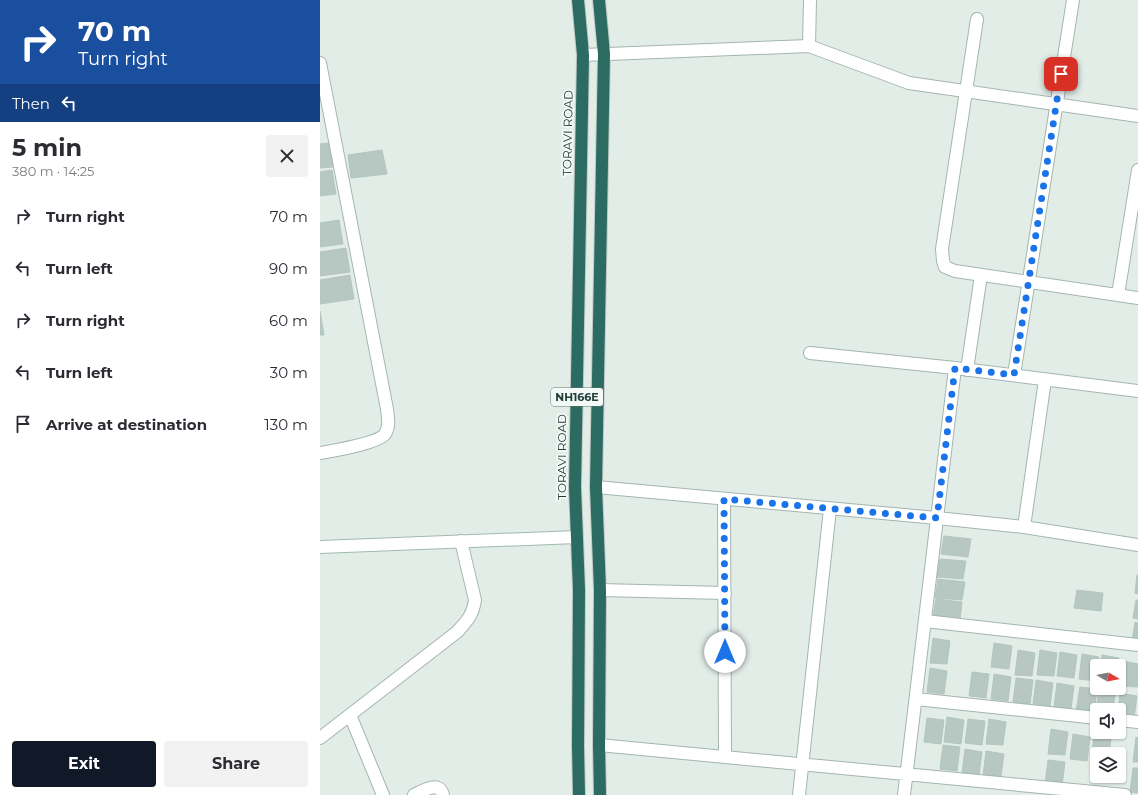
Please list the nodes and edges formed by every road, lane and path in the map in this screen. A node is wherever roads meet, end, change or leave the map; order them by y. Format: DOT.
graph roads {
  1 [pos="578,0"];
  2 [pos="599,0"];
  3 [pos="810,0"];
  4 [pos="1073,0"];
  5 [pos="977,19"];
  6 [pos="810,46"];
  7 [pos="604,54"];
  8 [pos="583,55"];
  9 [pos="320,63"];
  10 [pos="966,91"];
  11 [pos="1056,104"];
  12 [pos="1138,116"];
  13 [pos="1138,170"];
  14 [pos="981,274"];
  15 [pos="1028,282"];
  16 [pos="1118,295"];
  17 [pos="1138,298"];
  18 [pos="810,353"];
  19 [pos="961,369"];
  20 [pos="1014,375"];
  21 [pos="1045,380"];
  22 [pos="1138,390"];
  23 [pos="320,453"];
  24 [pos="596,487"];
  25 [pos="724,499"];
  26 [pos="830,509"];
  27 [pos="937,518"];
  28 [pos="1024,528"];
  29 [pos="577,537"];
  30 [pos="461,541"];
  31 [pos="1138,545"];
  32 [pos="320,547"];
  33 [pos="600,590"];
  34 [pos="725,593"];
  35 [pos="925,621"];
  36 [pos="1138,645"];
  37 [pos="916,699"];
  38 [pos="350,715"];
  39 [pos="1090,717"];
  40 [pos="1126,721"];
  41 [pos="1138,722"];
  42 [pos="320,738"];
  43 [pos="599,745"];
  44 [pos="725,756"];
  45 [pos="802,764"];
  46 [pos="906,774"];
  47 [pos="383,795"];
  48 [pos="414,795"];
  49 [pos="443,795"];
  50 [pos="579,795"];
  51 [pos="600,795"];
  52 [pos="799,795"];
  53 [pos="904,795"];
  54 [pos="1125,795"];
  1 -- 8 [label="highway, TORAVI ROAD / NH166E"];
  2 -- 7 [label="highway, NH166E"];
  3 -- 6 [label="street"];
  4 -- 11 [label="street"];
  5 -- 10 [label="street"];
  6 -- 7 [label="street"];
  6 -- 10 [label="street"];
  7 -- 8 [label="street"];
  7 -- 24 [label="highway, NH166E"];
  8 -- 29 [label="highway, TORAVI ROAD / NH166E"];
  9 -- 23 [label="street"];
  10 -- 11 [label="street"];
  10 -- 14 [label="street"];
  11 -- 12 [label="street"];
  11 -- 15 [label="street"];
  13 -- 16 [label="street"];
  14 -- 15 [label="street"];
  14 -- 19 [label="street"];
  15 -- 16 [label="street"];
  15 -- 20 [label="street"];
  16 -- 17 [label="street"];
  18 -- 19 [label="street"];
  19 -- 20 [label="street"];
  19 -- 27 [label="street"];
  20 -- 21 [label="street"];
  21 -- 22 [label="street"];
  21 -- 28 [label="street"];
  24 -- 25 [label="street"];
  24 -- 33 [label="highway, NH166E"];
  25 -- 26 [label="street"];
  25 -- 34 [label="street"];
  26 -- 27 [label="street"];
  26 -- 45 [label="street"];
  27 -- 28 [label="street"];
  27 -- 35 [label="street"];
  28 -- 31 [label="street"];
  29 -- 30 [label="street"];
  29 -- 50 [label="highway, TORAVI ROAD / NH166E"];
  30 -- 32 [label="street"];
  30 -- 38 [label="street"];
  33 -- 34 [label="street"];
  33 -- 43 [label="highway, NH166E"];
  34 -- 44 [label="street"];
  35 -- 36 [label="street"];
  35 -- 37 [label="street"];
  37 -- 39 [label="street"];
  37 -- 46 [label="street"];
  38 -- 42 [label="street"];
  38 -- 47 [label="street"];
  40 -- 41 [label="street"];
  43 -- 44 [label="street"];
  43 -- 51 [label="highway, NH166E"];
  44 -- 45 [label="street"];
  45 -- 46 [label="street"];
  45 -- 52 [label="street"];
  46 -- 53 [label="street"];
  46 -- 54 [label="street"];
  48 -- 49 [label="street"];
}
